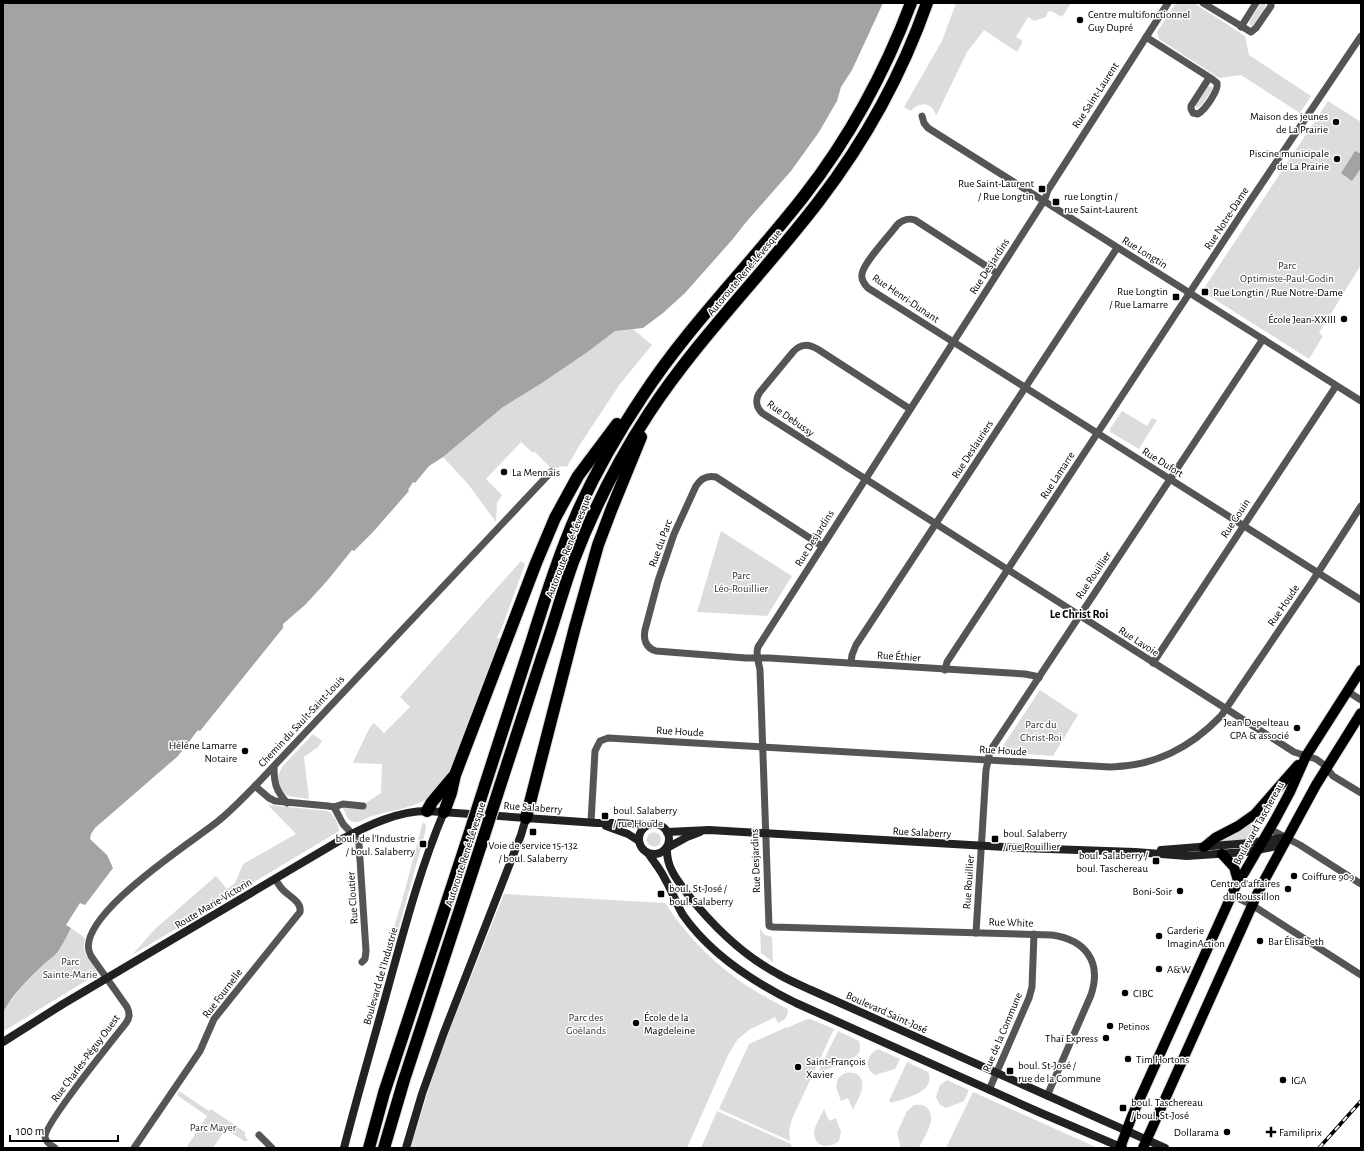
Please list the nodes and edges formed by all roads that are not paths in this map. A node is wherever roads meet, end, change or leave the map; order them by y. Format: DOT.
graph roads {
  1 [pos="910,3"];
  2 [pos="927,3"];
  3 [pos="1168,3"];
  4 [pos="1204,3"];
  5 [pos="1256,3"];
  6 [pos="1271,3"];
  7 [pos="1241,27"];
  8 [pos="1361,36"];
  9 [pos="1146,37"];
  10 [pos="1209,78"];
  11 [pos="922,116"];
  12 [pos="1044,201"];
  13 [pos="1117,248"];
  14 [pos="998,273"];
  15 [pos="1190,294"];
  16 [pos="1262,340"];
  17 [pos="953,342"];
  18 [pos="668,360"];
  19 [pos="1336,386"];
  20 [pos="1026,387"];
  21 [pos="1361,402"];
  22 [pos="655,404"];
  23 [pos="910,410"];
  24 [pos="1098,434"];
  25 [pos="551,472"];
  26 [pos="865,479"];
  27 [pos="1170,479"];
  28 [pos="1361,506"];
  29 [pos="936,524"];
  30 [pos="1244,525"];
  31 [pos="822,546"];
  32 [pos="1008,570"];
  33 [pos="1318,572"];
  34 [pos="1361,600"];
  35 [pos="1079,616"];
  36 [pos="757,658"];
  37 [pos="850,663"];
  38 [pos="1153,663"];
  39 [pos="945,670"];
  40 [pos="1361,670"];
  41 [pos="1039,678"];
  42 [pos="1347,691"];
  43 [pos="1361,700"];
  44 [pos="1226,709"];
  45 [pos="1361,713"];
  46 [pos="763,746"];
  47 [pos="1306,756"];
  48 [pos="988,760"];
  49 [pos="274,767"];
  50 [pos="1326,768"];
  51 [pos="455,775"];
  52 [pos="256,786"];
  53 [pos="1361,794"];
  54 [pos="287,803"];
  55 [pos="363,806"];
  56 [pos="334,807"];
  57 [pos="427,811"];
  58 [pos="444,812"];
  59 [pos="526,818"];
  60 [pos="594,823"];
  61 [pos="648,825"];
  62 [pos="1270,829"];
  63 [pos="709,830"];
  64 [pos="668,832"];
  65 [pos="765,833"];
  66 [pos="352,834"];
  67 [pos="1285,841"];
  68 [pos="639,842"];
  69 [pos="981,846"];
  70 [pos="1260,846"];
  71 [pos="1204,847"];
  72 [pos="666,848"];
  73 [pos="1135,852"];
  74 [pos="648,854"];
  75 [pos="1222,854"];
  76 [pos="276,879"];
  77 [pos="1238,881"];
  78 [pos="1361,884"];
  79 [pos="1232,895"];
  80 [pos="1252,905"];
  81 [pos="775,927"];
  82 [pos="976,932"];
  83 [pos="1034,934"];
  84 [pos="362,962"];
  85 [pos="1361,975"];
  86 [pos="107,979"];
  87 [pos="3,1042"];
  88 [pos="996,1073"];
  89 [pos="990,1090"];
  90 [pos="1047,1096"];
  91 [pos="1126,1131"];
  92 [pos="259,1134"];
  93 [pos="1144,1144"];
  94 [pos="56,1148"];
  95 [pos="134,1148"];
  96 [pos="272,1148"];
  97 [pos="344,1148"];
  98 [pos="369,1148"];
  99 [pos="384,1148"];
  100 [pos="406,1148"];
  101 [pos="1121,1148"];
  102 [pos="1165,1148"];
  1 -- 18 [label="highway, Autoroute René-Lévesque"];
  2 -- 22 [label="highway, Autoroute René-Lévesque"];
  3 -- 9 [label="street, Rue Saint-Laurent"];
  4 -- 7 [label="street"];
  5 -- 7 [label="street"];
  6 -- 7 [label="street"];
  8 -- 15 [label="street, Rue Notre-Dame"];
  9 -- 10 [label="street"];
  9 -- 12 [label="street, Rue Saint-Laurent"];
  10 -- 10 [label="street"];
  11 -- 12 [label="street, Rue Longtin"];
  12 -- 13 [label="street, Rue Longtin"];
  12 -- 14 [label="street, Rue Desjardins"];
  13 -- 15 [label="street, Rue Longtin"];
  13 -- 20 [label="street, Rue Deslauriers"];
  14 -- 17 [label="street, Rue Desjardins"];
  14 -- 17 [label="street, Rue Henri-Dunant"];
  15 -- 16 [label="street, Rue Longtin"];
  15 -- 24 [label="street, Rue Lamarre"];
  16 -- 19 [label="street, Rue Longtin"];
  16 -- 27 [label="street, Rue Rouillier"];
  17 -- 20 [label="street, Rue Dufort"];
  17 -- 23 [label="street, Rue Desjardins"];
  18 -- 51 [label="highway"];
  18 -- 98 [label="highway, Autoroute René-Lévesque, bridge"];
  19 -- 21 [label="street, Rue Longtin"];
  19 -- 30 [label="street, Rue Gouin"];
  20 -- 24 [label="street, Rue Dufort"];
  20 -- 29 [label="street, Rue Deslauriers"];
  22 -- 59 [label="highway"];
  22 -- 99 [label="highway, Autoroute René-Lévesque, bridge"];
  23 -- 26 [label="street, Rue Desjardins"];
  23 -- 26 [label="street, Rue Debussy"];
  24 -- 27 [label="street, Rue Dufort"];
  24 -- 32 [label="street, Rue Lamarre"];
  25 -- 49 [label="street, Chemin du Sault-Saint-Louis"];
  26 -- 29 [label="street, Rue Lavoie"];
  26 -- 31 [label="street, Rue Desjardins"];
  27 -- 30 [label="street, Rue Dufort"];
  27 -- 35 [label="street, Rue Rouillier"];
  28 -- 33 [label="street, Rue Houde"];
  29 -- 32 [label="street, Rue Lavoie"];
  29 -- 37 [label="street, Rue Deslauriers"];
  30 -- 33 [label="street, Rue Dufort"];
  30 -- 38 [label="street, Rue Gouin"];
  31 -- 36 [label="street, Rue Desjardins"];
  31 -- 36 [label="street, Rue du Parc"];
  32 -- 35 [label="street, Rue Lavoie"];
  32 -- 39 [label="street, Rue Lamarre"];
  33 -- 34 [label="street, Rue Dufort"];
  33 -- 44 [label="street, Rue Houde"];
  35 -- 38 [label="street, Rue Lavoie"];
  35 -- 41 [label="street, Rue Rouillier"];
  36 -- 37 [label="street, Rue Éthier"];
  36 -- 46 [label="street, Rue Desjardins"];
  37 -- 39 [label="street, Rue Éthier"];
  38 -- 44 [label="street, Rue Lavoie"];
  39 -- 41 [label="street, Rue Éthier"];
  40 -- 42 [label="main road, Boulevard Taschereau"];
  41 -- 48 [label="street, Rue Rouillier"];
  42 -- 43 [label="street"];
  42 -- 47 [label="main road, Boulevard Taschereau"];
  44 -- 47 [label="street, Rue Lavoie"];
  44 -- 48 [label="street, Rue Houde"];
  45 -- 50 [label="main road"];
  46 -- 48 [label="street, Rue Houde"];
  46 -- 60 [label="street, Rue Houde"];
  46 -- 65 [label="street, Rue Desjardins"];
  47 -- 50 [label="street, Rue Lavoie"];
  47 -- 62 [label="main road, Boulevard Taschereau"];
  47 -- 71 [label="main road"];
  48 -- 69 [label="street, Rue Rouillier"];
  49 -- 52 [label="street, Chemin du Sault-Saint-Louis"];
  49 -- 54 [label="street"];
  50 -- 53 [label="street, Rue Lavoie"];
  50 -- 67 [label="main road"];
  51 -- 57 [label="highway"];
  51 -- 58 [label="highway"];
  52 -- 54 [label="street"];
  52 -- 86 [label="street, Chemin du Sault-Saint-Louis"];
  54 -- 56 [label="street"];
  55 -- 56 [label="street"];
  56 -- 66 [label="street"];
  57 -- 58 [label="street, Route Marie-Victorin"];
  57 -- 66 [label="street, Route Marie-Victorin"];
  58 -- 59 [label="street, Rue Salaberry"];
  58 -- 97 [label="street, Boulevard de l'Industrie"];
  59 -- 60 [label="street, Rue Salaberry"];
  59 -- 100 [label="street"];
  60 -- 61 [label="street, Rue Salaberry"];
  60 -- 68 [label="street, Rue Salaberry"];
  61 -- 64 [label="street"];
  61 -- 68 [label="street"];
  62 -- 67 [label="street"];
  62 -- 70 [label="main road, Boulevard Taschereau"];
  63 -- 64 [label="street, Rue Salaberry"];
  63 -- 65 [label="street, Rue Salaberry"];
  63 -- 72 [label="street, Rue Salaberry"];
  64 -- 72 [label="street"];
  65 -- 69 [label="street, Rue Salaberry"];
  65 -- 81 [label="street, Rue Desjardins"];
  66 -- 76 [label="street, Route Marie-Victorin"];
  66 -- 84 [label="street, Rue Cloutier"];
  67 -- 70 [label="street, Rue Salaberry"];
  67 -- 78 [label="street"];
  67 -- 80 [label="main road"];
  68 -- 74 [label="street"];
  69 -- 73 [label="street, Rue Salaberry"];
  69 -- 82 [label="street, Rue Rouillier"];
  70 -- 71 [label="street, Rue Salaberry"];
  70 -- 75 [label="street, Rue Salaberry"];
  70 -- 77 [label="main road, Boulevard Taschereau"];
  71 -- 73 [label="street, Rue Salaberry"];
  72 -- 74 [label="street"];
  72 -- 88 [label="street, Boulevard Saint-José"];
  73 -- 75 [label="street, Rue Salaberry"];
  74 -- 89 [label="street"];
  75 -- 77 [label="main road"];
  76 -- 86 [label="street, Route Marie-Victorin"];
  76 -- 95 [label="street, Rue Fournelle"];
  77 -- 79 [label="main road, Boulevard Taschereau"];
  79 -- 80 [label="street"];
  79 -- 91 [label="main road, Boulevard Taschereau"];
  80 -- 85 [label="street"];
  80 -- 93 [label="main road"];
  81 -- 82 [label="street, Rue White"];
  82 -- 83 [label="street, Rue White"];
  83 -- 88 [label="street, Rue de la Commune"];
  83 -- 90 [label="street, Rue White"];
  86 -- 87 [label="street, Route Marie-Victorin"];
  86 -- 94 [label="street, Rue Charles-Péguy Ouest"];
  88 -- 89 [label="street, Rue de la Commune"];
  88 -- 90 [label="street, Boulevard Saint-José"];
  89 -- 101 [label="street"];
  90 -- 91 [label="street, Boulevard Saint-José"];
  91 -- 93 [label="street, Boulevard Saint-José"];
  91 -- 101 [label="main road, Boulevard Taschereau"];
  92 -- 96 [label="street"];
  93 -- 102 [label="street, Boulevard Saint-José"];
}
